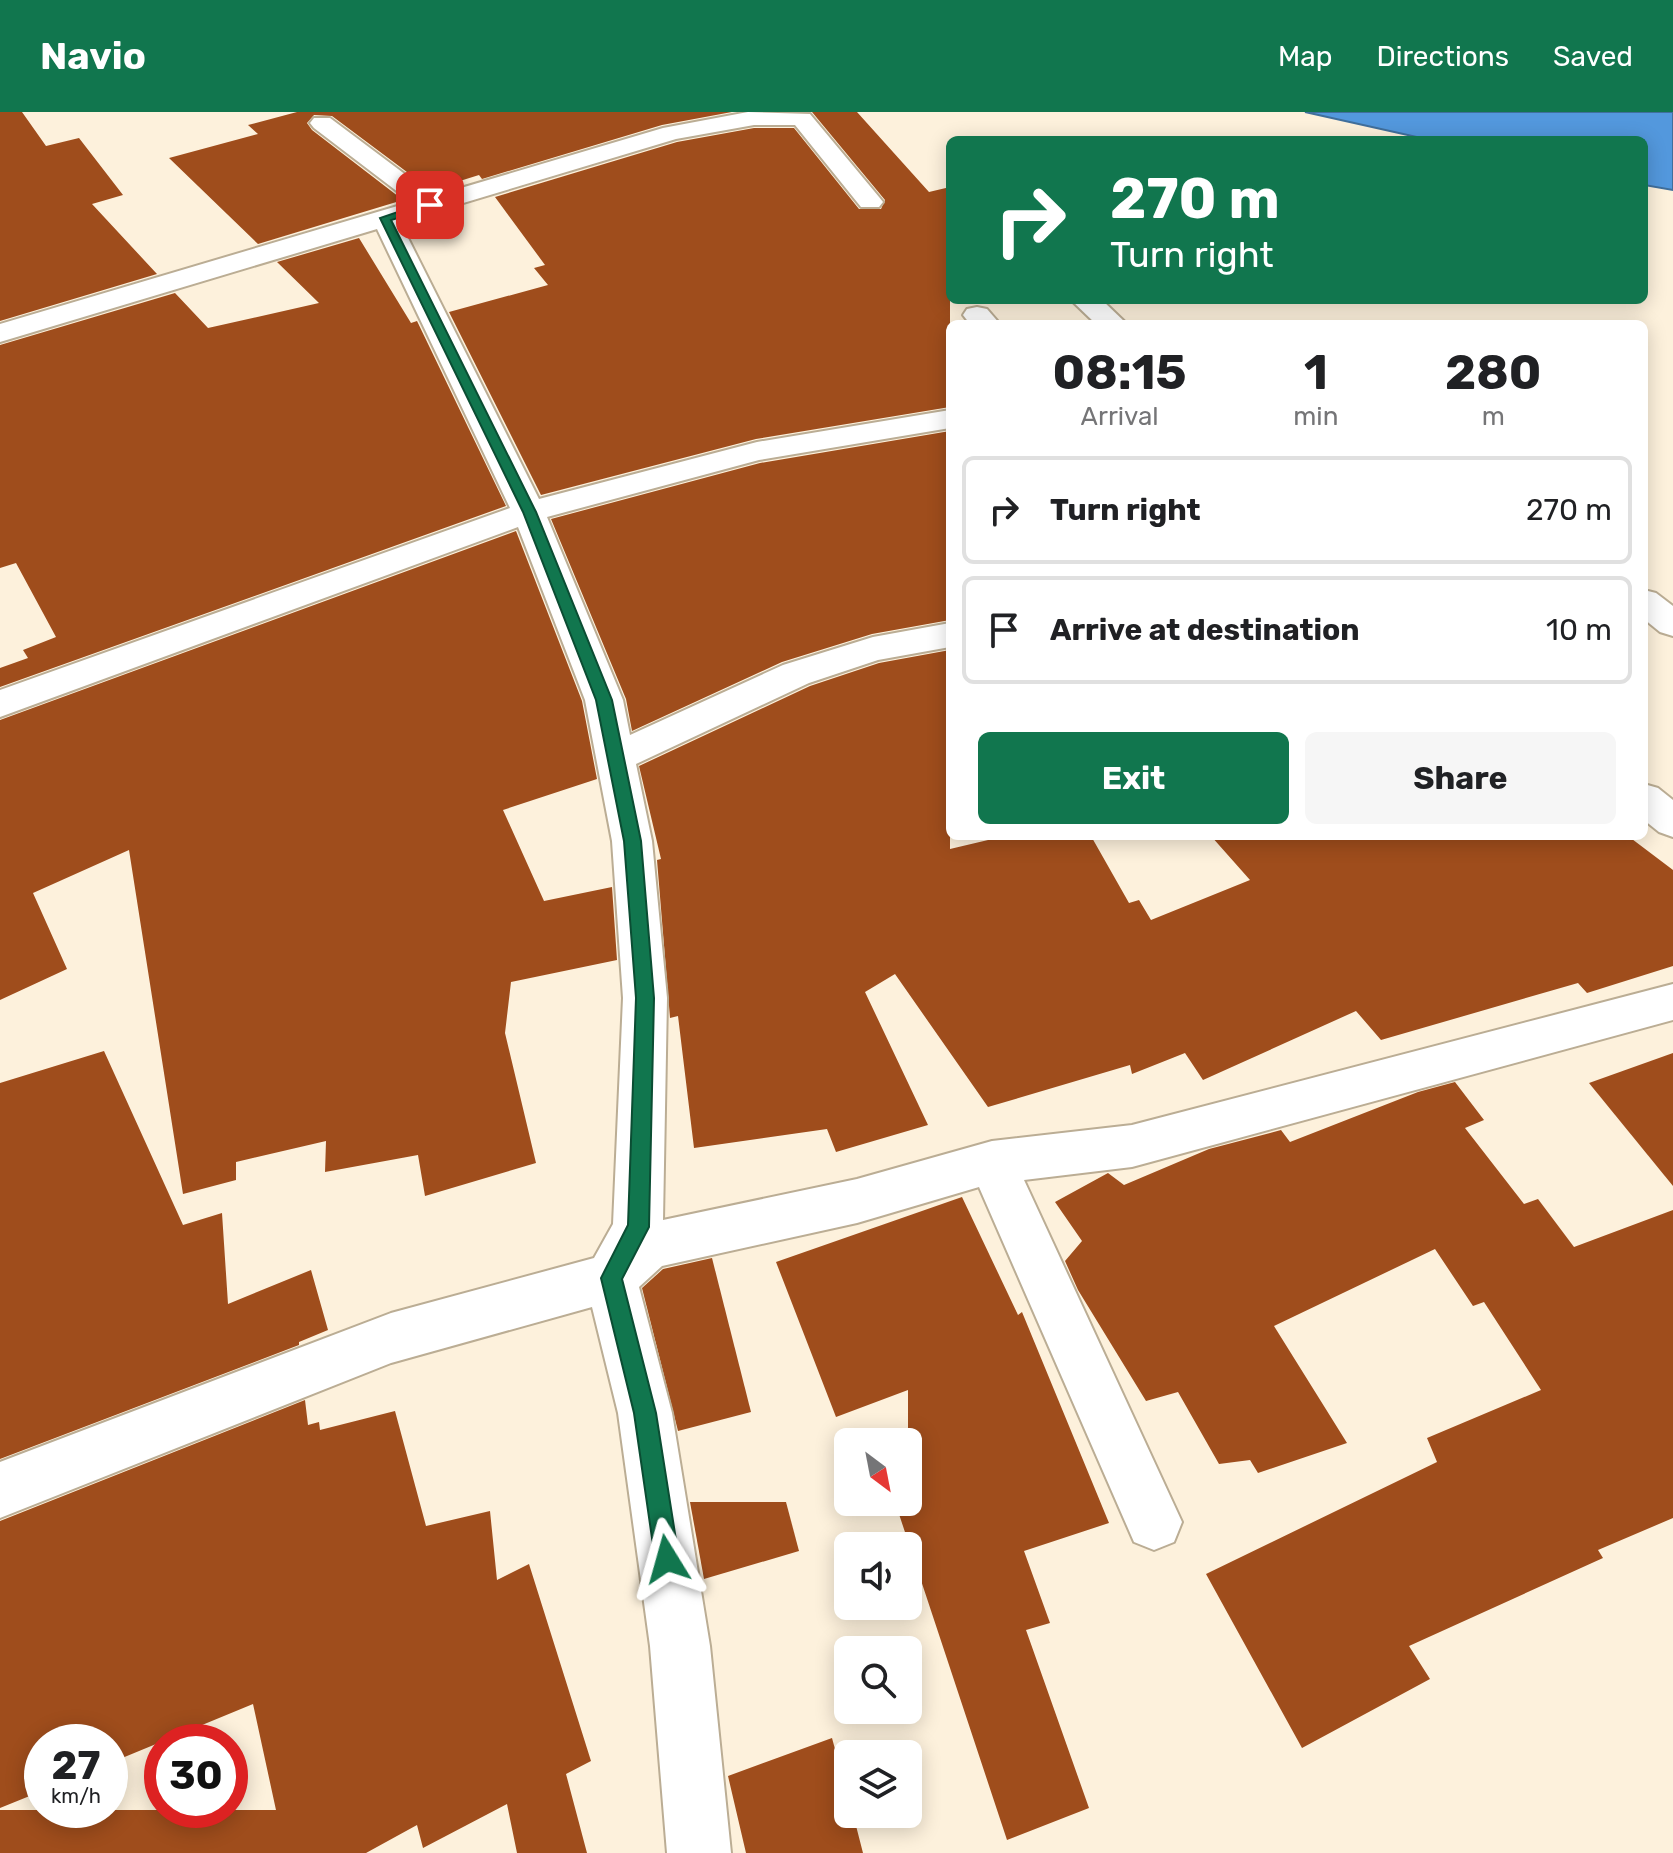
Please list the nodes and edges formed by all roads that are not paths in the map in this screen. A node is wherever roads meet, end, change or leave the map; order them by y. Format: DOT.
graph roads {
  1 [pos="322,123"];
  2 [pos="870,202"];
  3 [pos="430,205"];
  4 [pos="385,218"];
  5 [pos="1090,304"];
  6 [pos="1108,320"];
  7 [pos="0,333"];
  8 [pos="946,420"];
  9 [pos="529,512"];
  10 [pos="1648,604"];
  11 [pos="1673,624"];
  12 [pos="946,636"];
  13 [pos="0,704"];
  14 [pos="615,758"];
  15 [pos="1648,801"];
  16 [pos="1673,822"];
  17 [pos="1673,1002"];
  18 [pos="992,1162"];
  19 [pos="611,1278"];
  20 [pos="0,1490"];
  21 [pos="1154,1522"];
  22 [pos="699,1853"];
  1 -- 3 [label="street"];
  2 -- 3 [label="street"];
  3 -- 4 [label="street"];
  4 -- 7 [label="street"];
  4 -- 9 [label="street"];
  5 -- 6 [label="street"];
  8 -- 9 [label="street"];
  9 -- 13 [label="street"];
  9 -- 14 [label="street"];
  10 -- 11 [label="street"];
  12 -- 14 [label="street"];
  14 -- 19 [label="street"];
  15 -- 16 [label="street"];
  17 -- 18 [label="street"];
  18 -- 19 [label="street"];
  18 -- 21 [label="street"];
  19 -- 20 [label="street"];
  19 -- 22 [label="street"];
}
